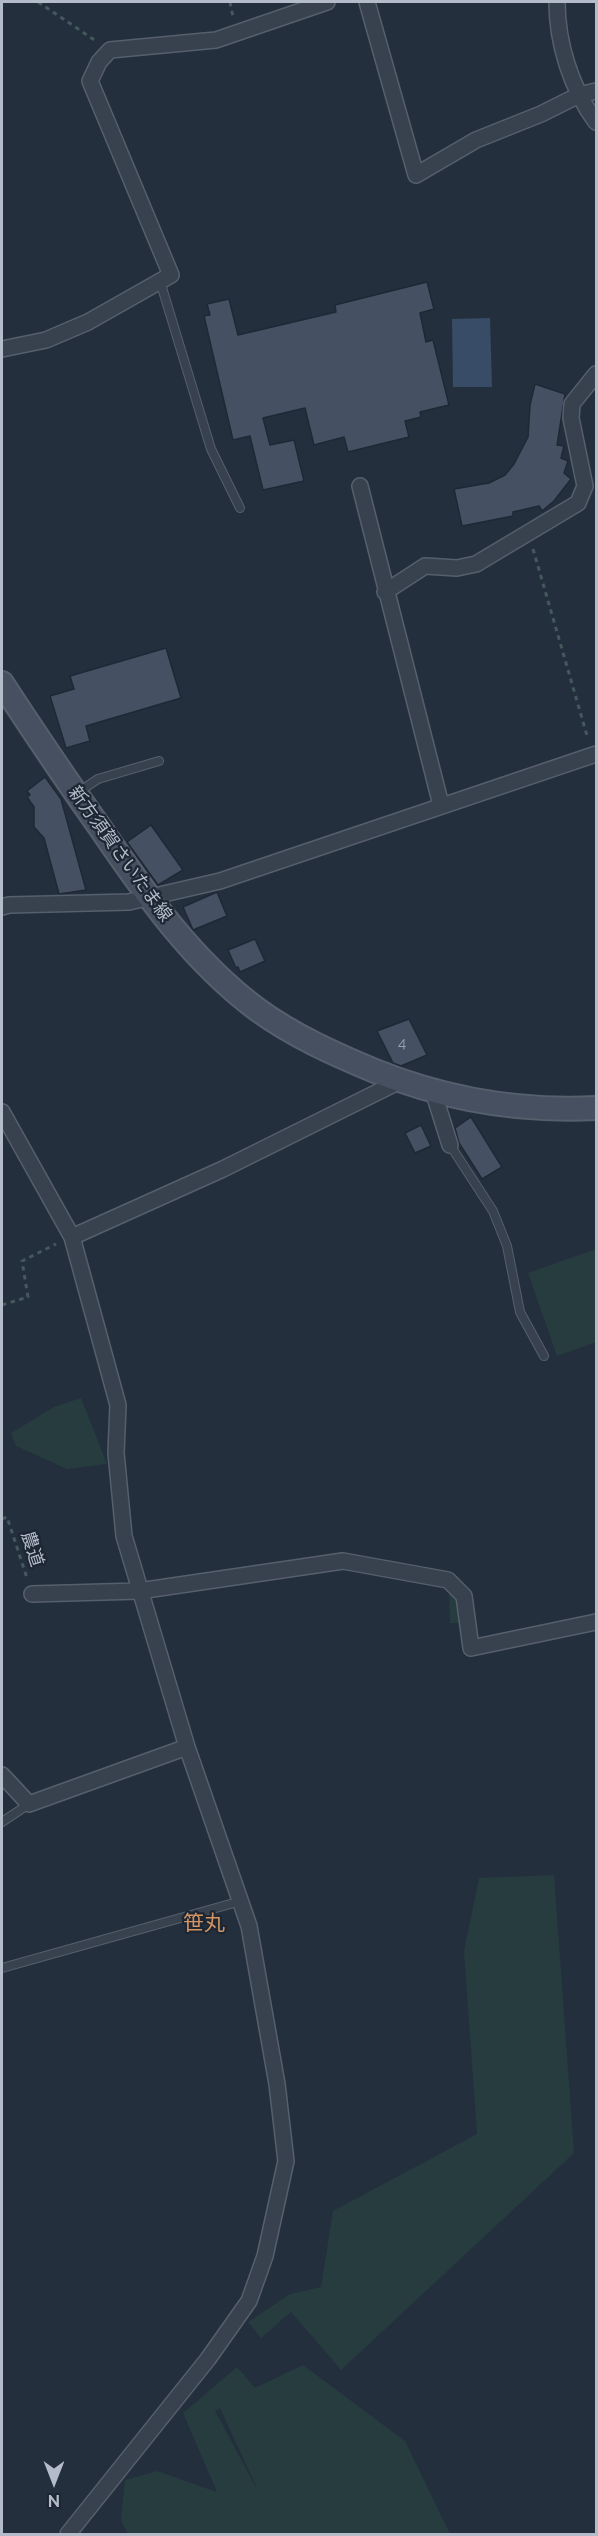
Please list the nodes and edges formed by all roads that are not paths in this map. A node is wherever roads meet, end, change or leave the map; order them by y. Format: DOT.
graph roads {
  1 [pos="327,2"];
  2 [pos="367,2"];
  3 [pos="557,2"];
  4 [pos="597,91"];
  5 [pos="579,95"];
  6 [pos="597,122"];
  7 [pos="160,280"];
  8 [pos="2,349"];
  9 [pos="597,374"];
  10 [pos="360,486"];
  11 [pos="240,508"];
  12 [pos="385,592"];
  13 [pos="2,683"];
  14 [pos="595,755"];
  15 [pos="159,760"];
  16 [pos="76,794"];
  17 [pos="441,805"];
  18 [pos="147,898"];
  19 [pos="4,903"];
  20 [pos="400,1081"];
  21 [pos="433,1091"];
  22 [pos="597,1108"];
  23 [pos="2,1112"];
  24 [pos="450,1145"];
  25 [pos="72,1237"];
  26 [pos="544,1356"];
  27 [pos="139,1591"];
  28 [pos="32,1594"];
  29 [pos="597,1622"];
  30 [pos="187,1747"];
  31 [pos="2,1775"];
  32 [pos="29,1804"];
  33 [pos="2,1822"];
  34 [pos="241,1901"];
  35 [pos="2,1968"];
  36 [pos="68,2535"];
  1 -- 7 [label="street"];
  2 -- 5 [label="street"];
  3 -- 5 [label="street"];
  4 -- 5 [label="street"];
  5 -- 6 [label="street"];
  7 -- 8 [label="street"];
  7 -- 11 [label="lane"];
  9 -- 12 [label="street"];
  10 -- 12 [label="street"];
  12 -- 17 [label="street"];
  13 -- 16 [label="main road, 新方須賀さいたま線"];
  14 -- 17 [label="street"];
  15 -- 16 [label="lane"];
  16 -- 18 [label="main road, 新方須賀さいたま線"];
  17 -- 18 [label="street"];
  18 -- 19 [label="street"];
  18 -- 20 [label="main road, 新方須賀さいたま線"];
  20 -- 21 [label="main road, 新方須賀さいたま線"];
  20 -- 25 [label="street"];
  21 -- 22 [label="main road, 新方須賀さいたま線"];
  21 -- 24 [label="street"];
  23 -- 25 [label="street"];
  24 -- 26 [label="lane"];
  25 -- 27 [label="street"];
  27 -- 28 [label="street"];
  27 -- 29 [label="street"];
  27 -- 30 [label="street"];
  30 -- 32 [label="street"];
  30 -- 34 [label="street"];
  31 -- 32 [label="street"];
  32 -- 33 [label="lane"];
  34 -- 35 [label="lane"];
  34 -- 36 [label="street"];
}
